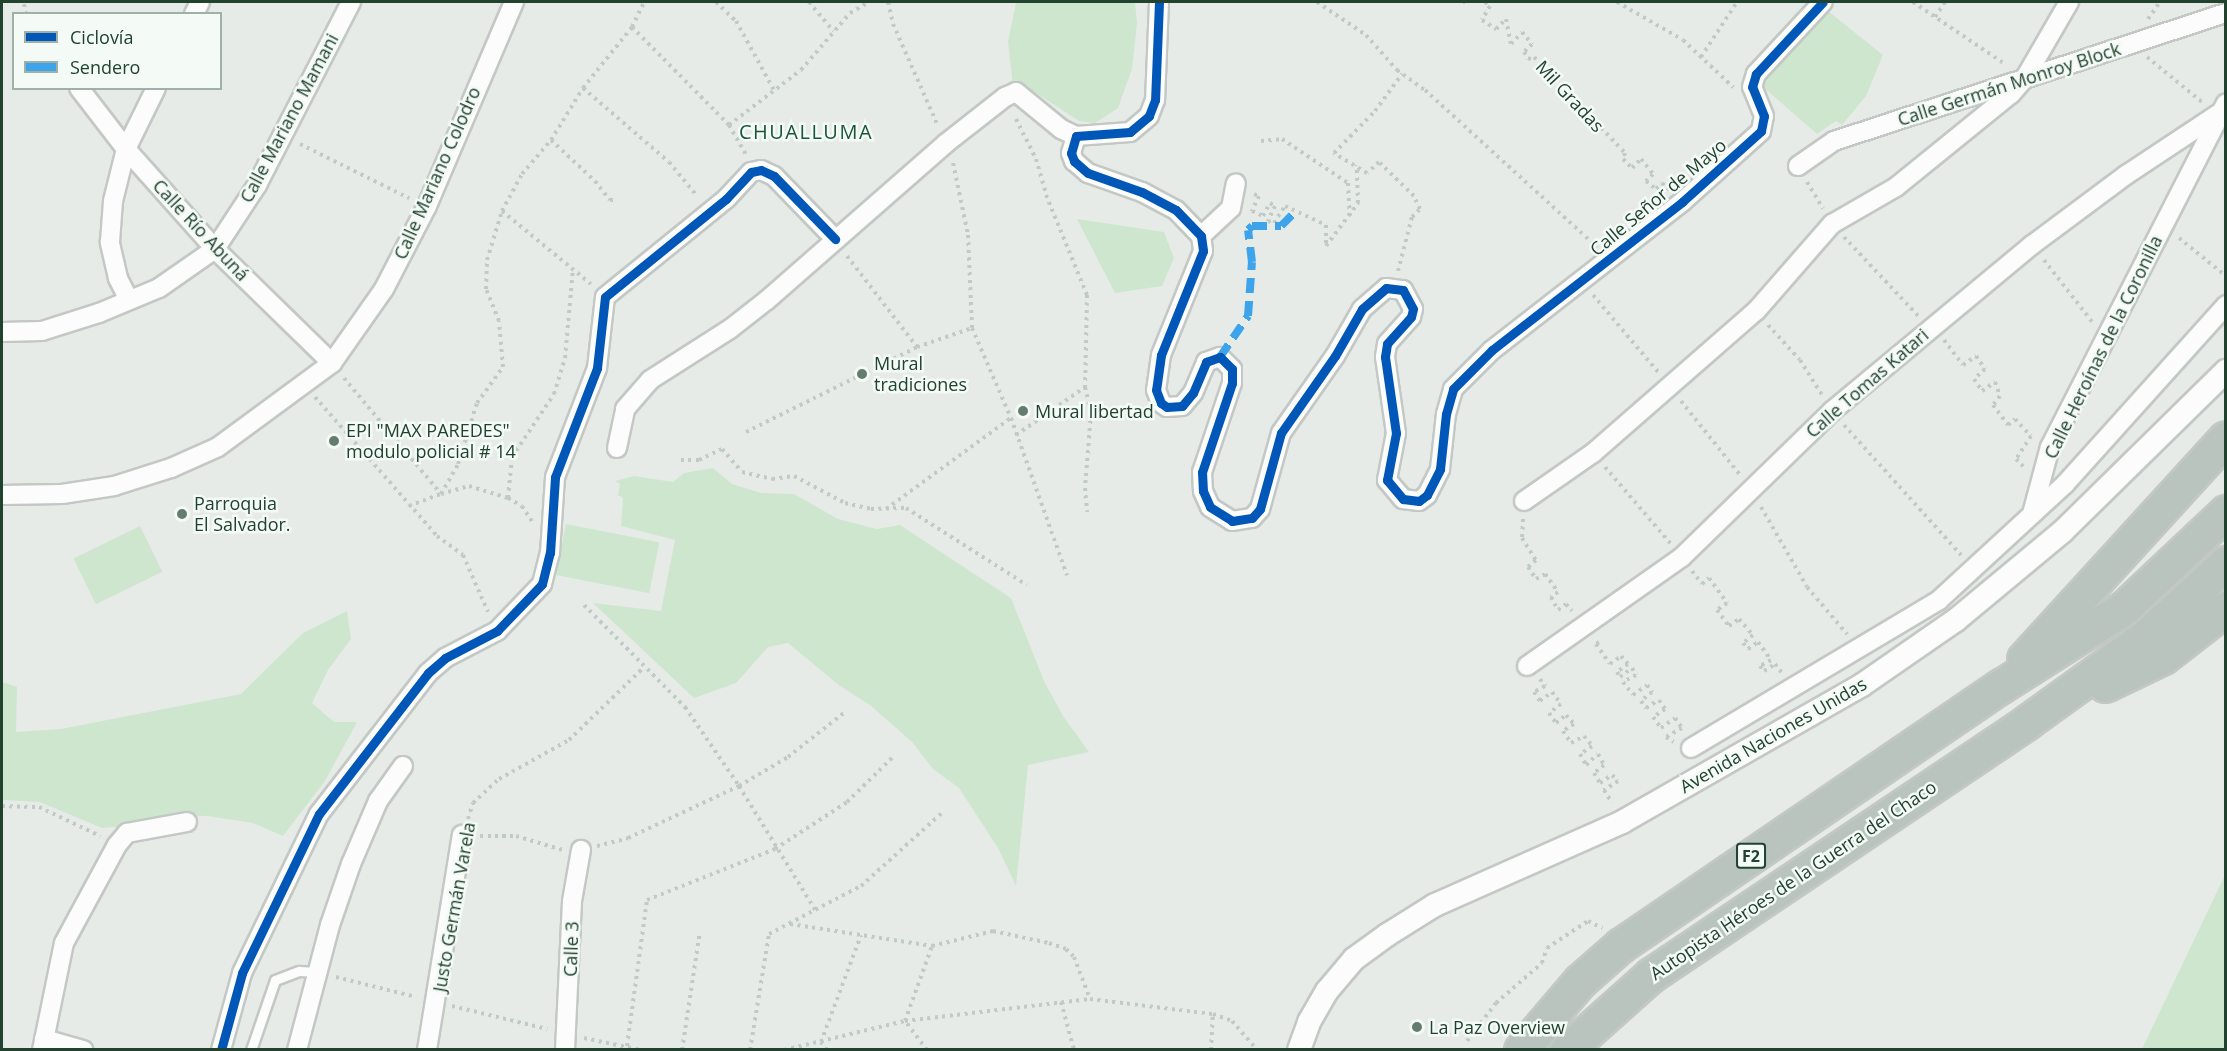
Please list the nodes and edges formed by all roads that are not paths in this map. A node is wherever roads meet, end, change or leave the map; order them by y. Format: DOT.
graph roads {
  1 [pos="351,2"];
  2 [pos="514,2"];
  3 [pos="1159,2"];
  4 [pos="1823,2"];
  5 [pos="2069,2"];
  6 [pos="2226,13"];
  7 [pos="2025,78"];
  8 [pos="82,90"];
  9 [pos="155,90"];
  10 [pos="2222,108"];
  11 [pos="1076,136"];
  12 [pos="126,149"];
  13 [pos="1798,166"];
  14 [pos="1236,183"];
  15 [pos="1201,236"];
  16 [pos="834,239"];
  17 [pos="214,249"];
  18 [pos="129,300"];
  19 [pos="2226,304"];
  20 [pos="2,332"];
  21 [pos="332,363"];
  22 [pos="2226,371"];
  23 [pos="2226,438"];
  24 [pos="617,448"];
  25 [pos="2226,464"];
  26 [pos="2226,491"];
  27 [pos="2,495"];
  28 [pos="1524,501"];
  29 [pos="2226,513"];
  30 [pos="2032,514"];
  31 [pos="2226,543"];
  32 [pos="2226,563"];
  33 [pos="2226,585"];
  34 [pos="2226,608"];
  35 [pos="1527,666"];
  36 [pos="2001,686"];
  37 [pos="2027,722"];
  38 [pos="1691,748"];
  39 [pos="403,766"];
  40 [pos="187,822"];
  41 [pos="462,835"];
  42 [pos="581,850"];
  43 [pos="318,972"];
  44 [pos="566,1042"];
  45 [pos="43,1044"];
  46 [pos="83,1050"];
  47 [pos="221,1050"];
  48 [pos="251,1050"];
  49 [pos="297,1050"];
  50 [pos="427,1050"];
  51 [pos="1299,1050"];
  52 [pos="1521,1050"];
  53 [pos="1567,1050"];
  1 -- 17 [label="street, Calle Mariano Mamani"];
  2 -- 21 [label="street, Calle Mariano Colodro"];
  3 -- 11 [label="street"];
  4 -- 15 [label="street, Calle Señor de Mayo"];
  5 -- 7 [label="street"];
  6 -- 7 [label="street, Calle Germán Monroy Block"];
  7 -- 13 [label="street, Calle Germán Monroy Block"];
  7 -- 28 [label="street"];
  8 -- 12 [label="street, Calle Río Abuná"];
  9 -- 12 [label="street"];
  10 -- 30 [label="street, Calle Heroínas de la Coronilla"];
  10 -- 35 [label="street, Calle Tomas Katari"];
  11 -- 15 [label="street"];
  11 -- 16 [label="street"];
  12 -- 17 [label="street, Calle Río Abuná"];
  12 -- 18 [label="street"];
  14 -- 15 [label="street"];
  16 -- 24 [label="street"];
  16 -- 47 [label="street"];
  17 -- 18 [label="street, Calle Mariano Mamani"];
  17 -- 21 [label="street, Calle Río Abuná"];
  18 -- 20 [label="street, Calle Mariano Mamani"];
  19 -- 30 [label="street"];
  21 -- 27 [label="street, Calle Mariano Colodro"];
  22 -- 51 [label="street, Avenida Naciones Unidas"];
  23 -- 36 [label="highway, F2"];
  25 -- 36 [label="highway, F2"];
  26 -- 36 [label="highway, F2"];
  29 -- 36 [label="highway, F2"];
  30 -- 38 [label="street"];
  31 -- 37 [label="highway, Autopista Héroes de la Guerra del Chaco / F2"];
  32 -- 37 [label="highway, Autopista Héroes de la Guerra del Chaco / F2"];
  33 -- 37 [label="highway, Autopista Héroes de la Guerra del Chaco / F2"];
  34 -- 37 [label="highway, Autopista Héroes de la Guerra del Chaco / F2"];
  36 -- 52 [label="highway, F2"];
  37 -- 53 [label="highway, Autopista Héroes de la Guerra del Chaco / F2"];
  39 -- 43 [label="street"];
  40 -- 45 [label="street"];
  41 -- 50 [label="street, Justo Germán Varela"];
  42 -- 44 [label="street, Calle 3"];
  43 -- 48 [label="lane"];
  43 -- 49 [label="street"];
  45 -- 46 [label="street"];
}
